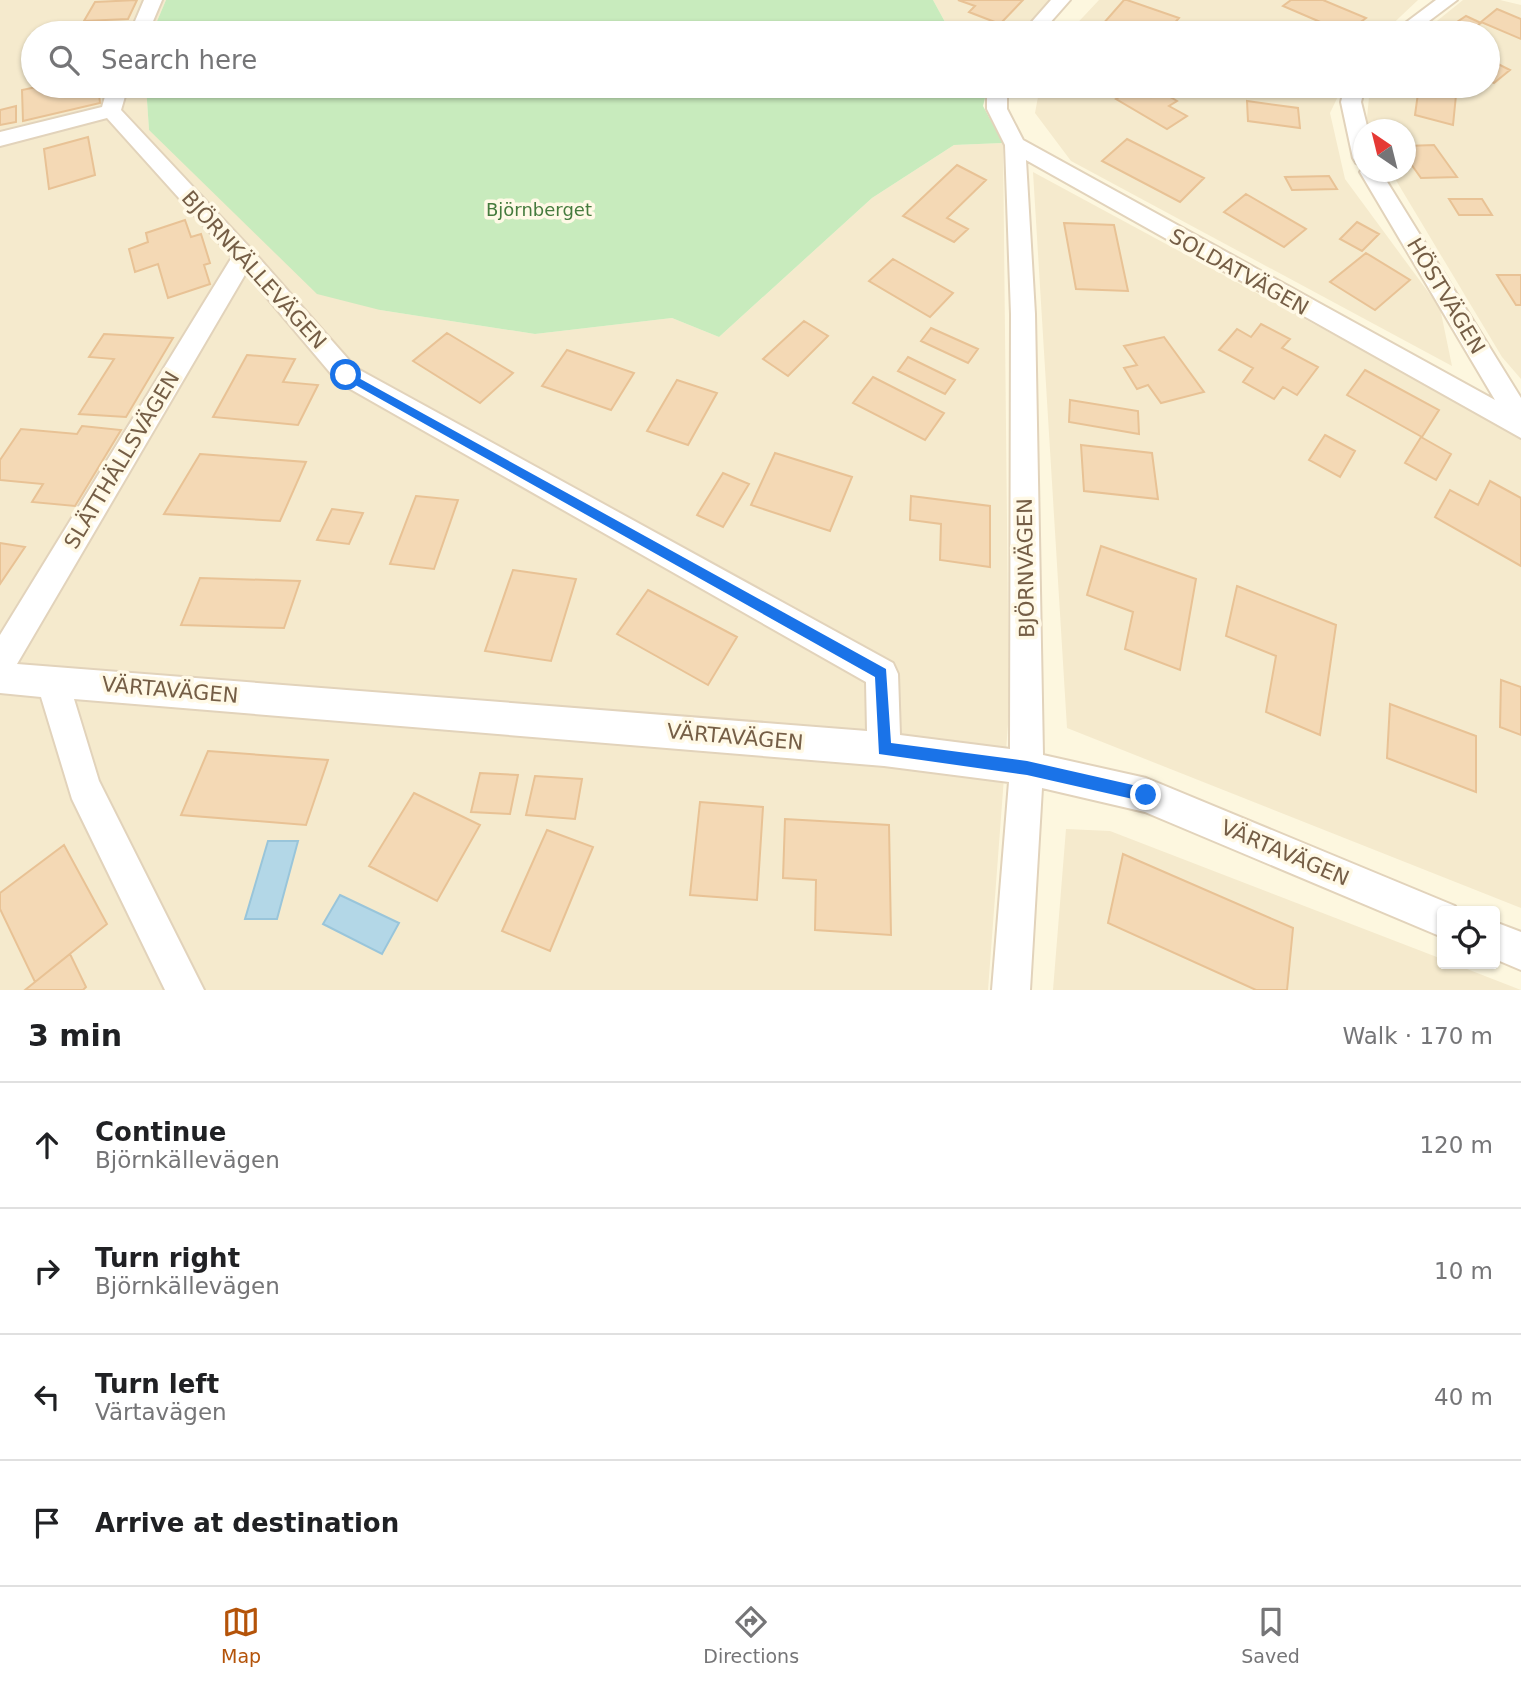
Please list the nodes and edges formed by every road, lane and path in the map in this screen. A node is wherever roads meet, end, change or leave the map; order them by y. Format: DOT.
graph roads {
  1 [pos="153,0"];
  2 [pos="1061,0"];
  3 [pos="1448,0"];
  4 [pos="144,21"];
  5 [pos="1042,21"];
  6 [pos="1418,21"];
  7 [pos="996,98"];
  8 [pos="1352,98"];
  9 [pos="115,99"];
  10 [pos="1355,119"];
  11 [pos="0,139"];
  12 [pos="1015,145"];
  13 [pos="1377,182"];
  14 [pos="244,256"];
  15 [pos="1521,421"];
  16 [pos="1521,428"];
  17 [pos="0,664"];
  18 [pos="0,678"];
  19 [pos="52,681"];
  20 [pos="884,749"];
  21 [pos="1027,768"];
  22 [pos="1437,917"];
  23 [pos="1500,942"];
  24 [pos="1521,951"];
  25 [pos="184,990"];
  26 [pos="1011,990"];
  1 -- 4 [label="street"];
  2 -- 5 [label="street"];
  3 -- 6 [label="street"];
  7 -- 12 [label="street"];
  8 -- 10 [label="street"];
  9 -- 11 [label="street"];
  9 -- 14 [label="street, BJÖRNKÄLLEVÄGEN"];
  12 -- 16 [label="street, SOLDATVÄGEN"];
  12 -- 21 [label="street, BJÖRNVÄGEN"];
  13 -- 15 [label="street, HÖSTVÄGEN"];
  14 -- 17 [label="street, SLÄTTHÄLLSVÄGEN"];
  14 -- 20 [label="street, BJÖRNKÄLLEVÄGEN"];
  18 -- 19 [label="street, VÄRTAVÄGEN"];
  19 -- 20 [label="street, VÄRTAVÄGEN"];
  19 -- 25 [label="street"];
  20 -- 21 [label="street, VÄRTAVÄGEN"];
  21 -- 22 [label="street, VÄRTAVÄGEN"];
  21 -- 26 [label="street, BJÖRNVÄGEN"];
  23 -- 24 [label="street"];
}
